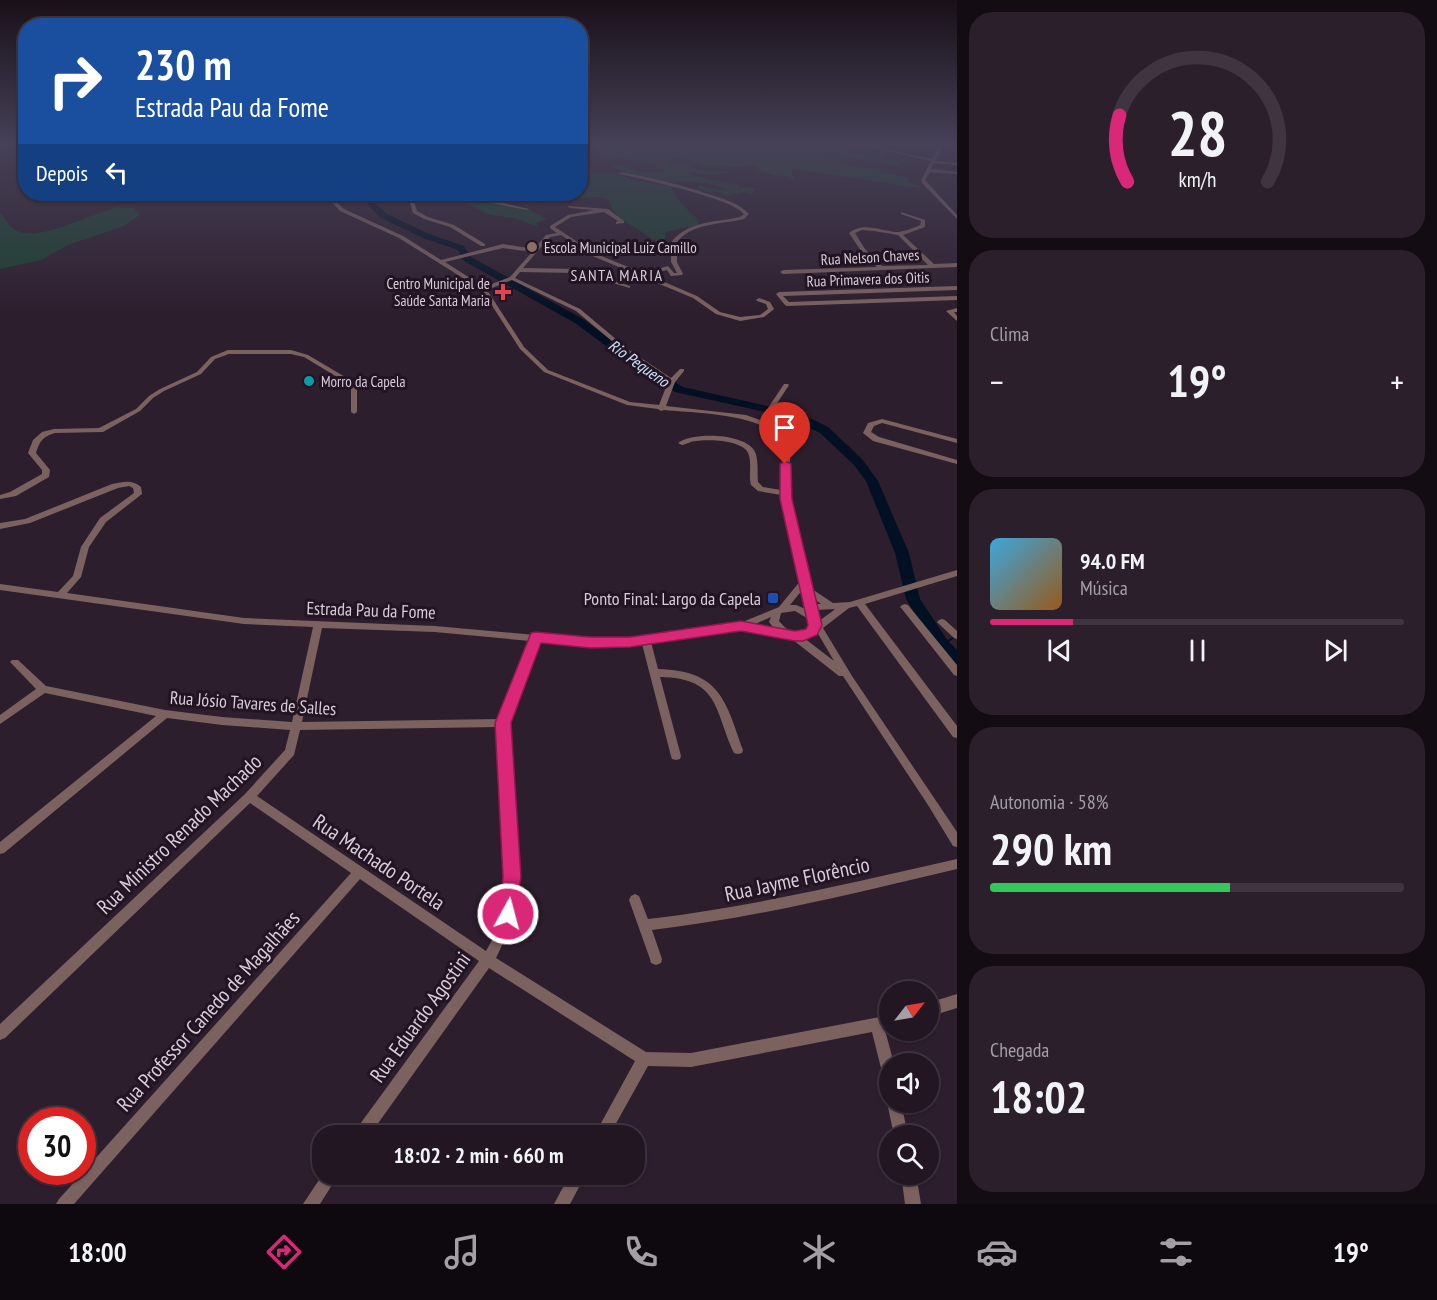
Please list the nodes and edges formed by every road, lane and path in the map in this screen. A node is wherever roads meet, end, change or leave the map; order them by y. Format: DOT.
graph roads {
  1 [pos="334,202"];
  2 [pos="412,202"];
  3 [pos="495,202"];
  4 [pos="729,202"];
  5 [pos="942,202"];
  6 [pos="570,207"];
  7 [pos="526,209"];
  8 [pos="606,210"];
  9 [pos="903,213"];
  10 [pos="957,218"];
  11 [pos="618,224"];
  12 [pos="560,234"];
  13 [pos="900,234"];
  14 [pos="482,248"];
  15 [pos="536,251"];
  16 [pos="442,261"];
  17 [pos="957,265"];
  18 [pos="933,266"];
  19 [pos="881,268"];
  20 [pos="521,270"];
  21 [pos="783,272"];
  22 [pos="643,275"];
  23 [pos="508,279"];
  24 [pos="628,287"];
  25 [pos="957,288"];
  26 [pos="484,289"];
  27 [pos="907,289"];
  28 [pos="957,298"];
  29 [pos="916,299"];
  30 [pos="759,300"];
  31 [pos="954,310"];
  32 [pos="957,319"];
  33 [pos="682,370"];
  34 [pos="670,384"];
  35 [pos="786,385"];
  36 [pos="661,409"];
  37 [pos="354,412"];
  38 [pos="762,422"];
  39 [pos="957,441"];
  40 [pos="682,443"];
  41 [pos="957,462"];
  42 [pos="785,493"];
  43 [pos="0,497"];
  44 [pos="0,526"];
  45 [pos="957,574"];
  46 [pos="805,580"];
  47 [pos="0,587"];
  48 [pos="808,591"];
  49 [pos="61,594"];
  50 [pos="854,603"];
  51 [pos="832,607"];
  52 [pos="905,607"];
  53 [pos="796,608"];
  54 [pos="811,608"];
  55 [pos="780,610"];
  56 [pos="942,622"];
  57 [pos="318,625"];
  58 [pos="741,626"];
  59 [pos="818,627"];
  60 [pos="790,634"];
  61 [pos="957,636"];
  62 [pos="536,637"];
  63 [pos="646,640"];
  64 [pos="15,662"];
  65 [pos="957,672"];
  66 [pos="656,673"];
  67 [pos="849,679"];
  68 [pos="43,689"];
  69 [pos="165,714"];
  70 [pos="0,720"];
  71 [pos="503,723"];
  72 [pos="297,726"];
  73 [pos="957,734"];
  74 [pos="738,750"];
  75 [pos="676,756"];
  76 [pos="249,797"];
  77 [pos="957,842"];
  78 [pos="0,849"];
  79 [pos="957,864"];
  80 [pos="359,872"];
  81 [pos="635,900"];
  82 [pos="645,926"];
  83 [pos="489,958"];
  84 [pos="656,958"];
  85 [pos="957,1001"];
  86 [pos="939,1007"];
  87 [pos="879,1025"];
  88 [pos="0,1033"];
  89 [pos="644,1059"];
  90 [pos="368,1125"];
  91 [pos="607,1125"];
  92 [pos="324,1185"];
  93 [pos="573,1185"];
  94 [pos="910,1185"];
  95 [pos="64,1204"];
  96 [pos="311,1204"];
  97 [pos="562,1204"];
  98 [pos="913,1204"];
  1 -- 16 [label="street"];
  2 -- 14 [label="street"];
  3 -- 7 [label="street"];
  4 -- 22 [label="street"];
  5 -- 10 [label="street"];
  6 -- 8 [label="street"];
  8 -- 11 [label="street"];
  8 -- 12 [label="street"];
  9 -- 13 [label="street"];
  12 -- 15 [label="street"];
  12 -- 22 [label="street"];
  13 -- 18 [label="street"];
  13 -- 19 [label="street"];
  14 -- 15 [label="street"];
  14 -- 16 [label="street"];
  15 -- 20 [label="street"];
  16 -- 26 [label="street"];
  17 -- 18 [label="street, Rua Nelson Chaves"];
  18 -- 19 [label="street, Rua Nelson Chaves"];
  19 -- 21 [label="street, Rua Nelson Chaves"];
  20 -- 23 [label="street"];
  20 -- 24 [label="street"];
  22 -- 30 [label="street"];
  23 -- 26 [label="street"];
  23 -- 34 [label="street"];
  25 -- 27 [label="street, Rua Primavera dos Oitis"];
  26 -- 36 [label="street"];
  27 -- 29 [label="street"];
  27 -- 29 [label="street, Rua Primavera dos Oitis"];
  28 -- 29 [label="street"];
  31 -- 32 [label="street"];
  33 -- 34 [label="street"];
  34 -- 36 [label="street"];
  35 -- 38 [label="street"];
  36 -- 38 [label="street"];
  37 -- 43 [label="street"];
  38 -- 42 [label="street"];
  39 -- 41 [label="street"];
  40 -- 42 [label="street"];
  42 -- 46 [label="street"];
  44 -- 49 [label="street"];
  45 -- 50 [label="street"];
  46 -- 48 [label="street"];
  46 -- 55 [label="street"];
  47 -- 49 [label="street, Estrada Pau da Fome"];
  48 -- 51 [label="street"];
  48 -- 54 [label="street"];
  49 -- 57 [label="street, Estrada Pau da Fome"];
  50 -- 51 [label="street"];
  50 -- 59 [label="street"];
  50 -- 73 [label="street"];
  51 -- 54 [label="street"];
  52 -- 65 [label="street"];
  53 -- 54 [label="street"];
  53 -- 55 [label="street"];
  53 -- 59 [label="street"];
  54 -- 59 [label="street"];
  55 -- 58 [label="street, Estrada Pau da Fome"];
  55 -- 60 [label="street"];
  56 -- 61 [label="street"];
  57 -- 62 [label="street, Estrada Pau da Fome"];
  57 -- 72 [label="street, Rua Ministro Renado Machado"];
  58 -- 60 [label="street, Estrada Pau da Fome"];
  58 -- 63 [label="street, Estrada Pau da Fome"];
  59 -- 60 [label="street"];
  59 -- 67 [label="street"];
  60 -- 67 [label="street"];
  62 -- 63 [label="street, Estrada Pau da Fome"];
  62 -- 71 [label="street, Rua Eduardo Agostini"];
  63 -- 66 [label="street"];
  64 -- 68 [label="street"];
  66 -- 74 [label="street"];
  66 -- 75 [label="street"];
  67 -- 77 [label="street"];
  68 -- 69 [label="street, Rua Jósio Tavares de Salles"];
  68 -- 70 [label="street"];
  69 -- 72 [label="street, Rua Jósio Tavares de Salles"];
  69 -- 78 [label="street"];
  71 -- 72 [label="street, Rua Jósio Tavares de Salles"];
  71 -- 83 [label="street, Rua Eduardo Agostini"];
  72 -- 76 [label="street, Rua Ministro Renado Machado"];
  76 -- 80 [label="street, Rua Machado Portela"];
  76 -- 88 [label="street, Rua Ministro Renado Machado"];
  79 -- 82 [label="street, Rua Jayme Florêncio"];
  80 -- 83 [label="street, Rua Machado Portela"];
  80 -- 95 [label="street, Rua Professor Canedo de Magalhães"];
  81 -- 82 [label="street"];
  82 -- 84 [label="street"];
  83 -- 89 [label="street, Rua Machado Portela"];
  83 -- 90 [label="street, Rua Eduardo Agostini"];
  85 -- 86 [label="street"];
  87 -- 89 [label="street"];
  89 -- 91 [label="street"];
  92 -- 96 [label="street"];
  93 -- 97 [label="street"];
  94 -- 98 [label="street"];
}
